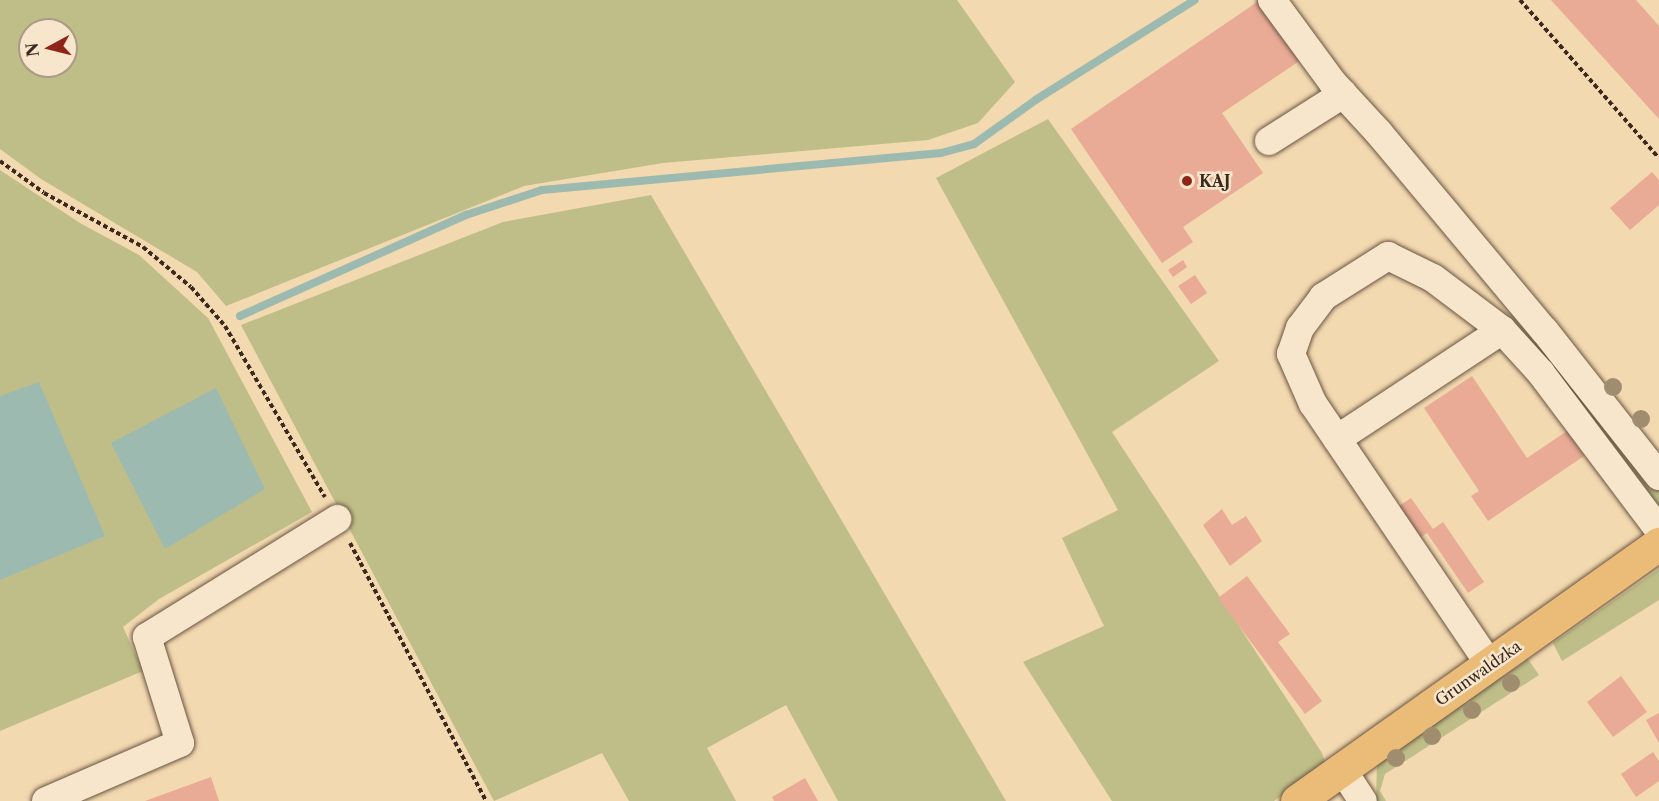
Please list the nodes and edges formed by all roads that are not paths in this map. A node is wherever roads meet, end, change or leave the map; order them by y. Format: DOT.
graph roads {
  1 [pos="1272,0"];
  2 [pos="1343,94"];
  3 [pos="1269,141"];
  4 [pos="1502,330"];
  5 [pos="1336,439"];
  6 [pos="1659,476"];
  7 [pos="337,519"];
  8 [pos="1659,530"];
  9 [pos="1659,544"];
  10 [pos="1490,665"];
  11 [pos="1342,769"];
  12 [pos="46,801"];
  13 [pos="1297,801"];
  14 [pos="1363,801"];
  1 -- 2 [label="lane"];
  2 -- 3 [label="lane"];
  2 -- 6 [label="lane"];
  4 -- 5 [label="lane"];
  4 -- 5 [label="lane"];
  4 -- 8 [label="lane"];
  5 -- 10 [label="lane"];
  7 -- 12 [label="lane"];
  9 -- 10 [label="main road, Grunwaldzka"];
  10 -- 11 [label="main road, Grunwaldzka"];
  11 -- 13 [label="main road, Grunwaldzka"];
  11 -- 14 [label="lane"];
}
